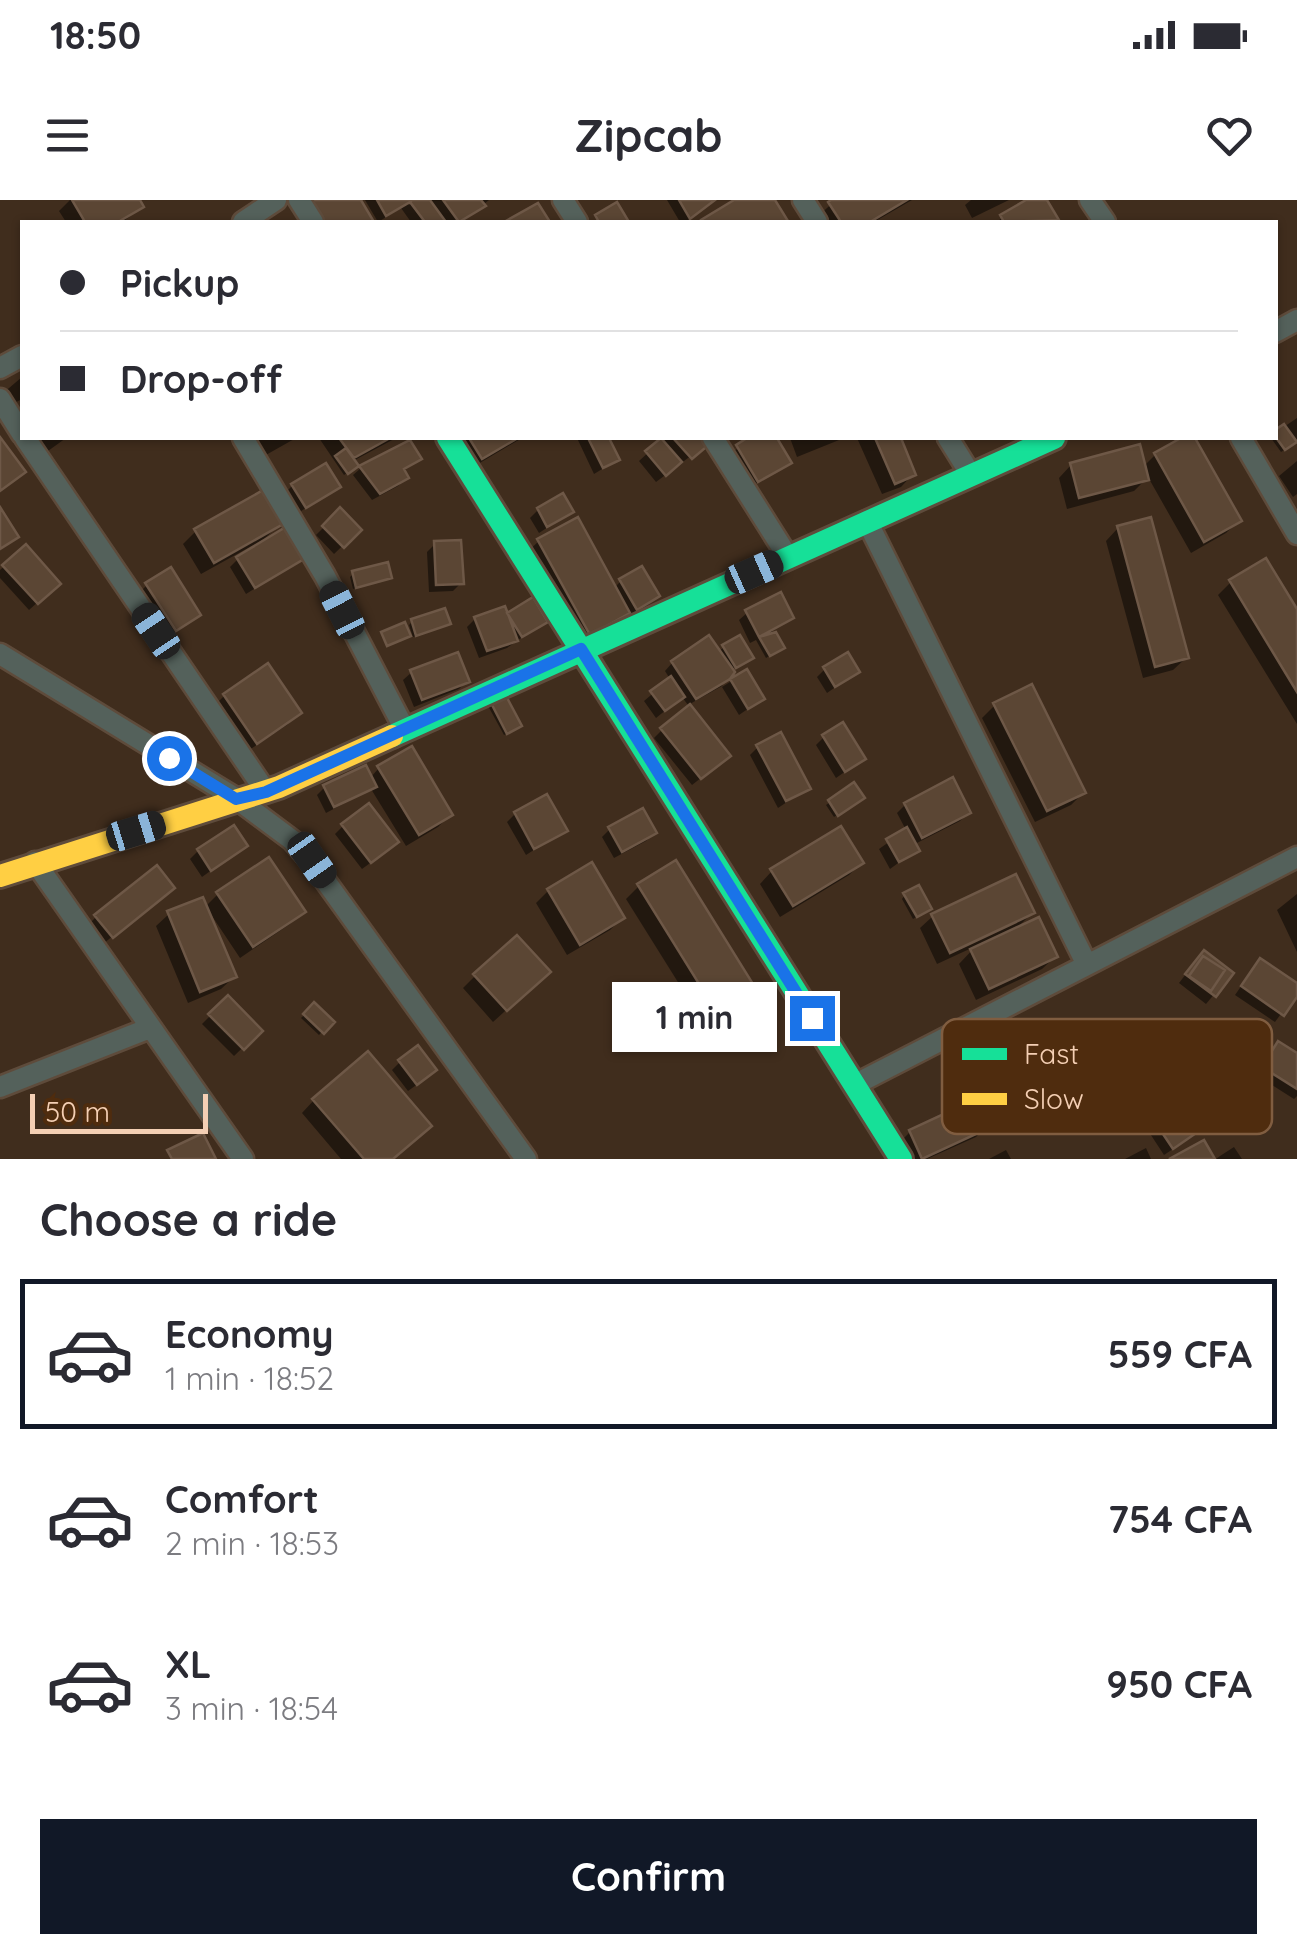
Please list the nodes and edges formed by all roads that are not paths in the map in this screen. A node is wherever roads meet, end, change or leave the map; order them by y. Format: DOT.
graph roads {
  1 [pos="276,200"];
  2 [pos="245,220"];
  3 [pos="0,399"];
  4 [pos="20,430"];
  5 [pos="27,440"];
  6 [pos="244,440"];
  7 [pos="449,440"];
  8 [pos="714,440"];
  9 [pos="949,440"];
  10 [pos="1050,440"];
  11 [pos="1242,440"];
  12 [pos="971,475"];
  13 [pos="867,521"];
  14 [pos="1297,534"];
  15 [pos="788,557"];
  16 [pos="581,649"];
  17 [pos="0,654"];
  18 [pos="404,728"];
  19 [pos="266,792"];
  20 [pos="236,799"];
  21 [pos="1297,857"];
  22 [pos="35,862"];
  23 [pos="0,875"];
  24 [pos="1087,965"];
  25 [pos="982,1019"];
  26 [pos="150,1028"];
  27 [pos="942,1040"];
  28 [pos="854,1085"];
  29 [pos="0,1087"];
  30 [pos="243,1159"];
  31 [pos="526,1159"];
  32 [pos="900,1159"];
  1 -- 2 [label="street"];
  3 -- 4 [label="street"];
  5 -- 19 [label="street"];
  6 -- 18 [label="street"];
  7 -- 16 [label="street"];
  8 -- 15 [label="street"];
  9 -- 12 [label="street"];
  10 -- 12 [label="street"];
  11 -- 14 [label="street"];
  12 -- 13 [label="street"];
  13 -- 15 [label="street"];
  13 -- 24 [label="street"];
  15 -- 16 [label="street"];
  16 -- 18 [label="street"];
  16 -- 28 [label="street"];
  17 -- 20 [label="street"];
  18 -- 19 [label="street"];
  19 -- 20 [label="street"];
  20 -- 22 [label="street"];
  20 -- 31 [label="street"];
  21 -- 24 [label="street"];
  22 -- 23 [label="street"];
  22 -- 26 [label="street"];
  24 -- 25 [label="street"];
  26 -- 29 [label="street"];
  26 -- 30 [label="street"];
  27 -- 28 [label="street"];
  28 -- 32 [label="street"];
}
